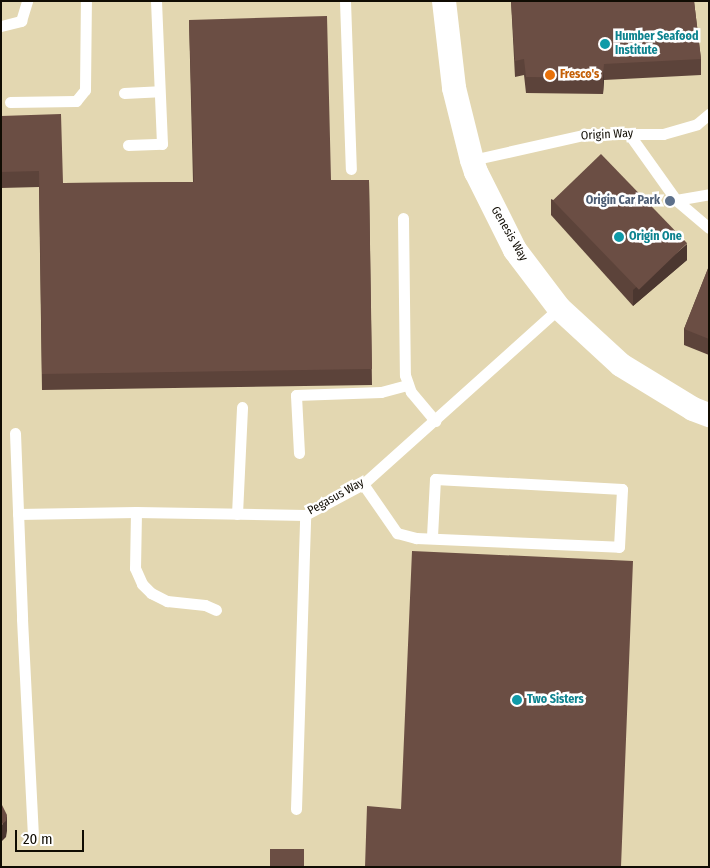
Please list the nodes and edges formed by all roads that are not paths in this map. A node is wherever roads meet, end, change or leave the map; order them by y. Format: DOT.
graph roads {
  1 [pos="27,1"];
  2 [pos="86,1"];
  3 [pos="156,1"];
  4 [pos="345,1"];
  5 [pos="444,1"];
  6 [pos="1,26"];
  7 [pos="159,91"];
  8 [pos="124,93"];
  9 [pos="10,102"];
  10 [pos="709,114"];
  11 [pos="629,134"];
  12 [pos="128,146"];
  13 [pos="472,160"];
  14 [pos="351,169"];
  15 [pos="709,194"];
  16 [pos="676,200"];
  17 [pos="404,218"];
  18 [pos="709,228"];
  19 [pos="559,308"];
  20 [pos="408,385"];
  21 [pos="242,407"];
  22 [pos="709,415"];
  23 [pos="434,421"];
  24 [pos="15,433"];
  25 [pos="299,453"];
  26 [pos="363,484"];
  27 [pos="136,512"];
  28 [pos="18,514"];
  29 [pos="237,514"];
  30 [pos="305,515"];
  31 [pos="432,537"];
  32 [pos="216,610"];
  33 [pos="296,809"];
  34 [pos="33,835"];
  1 -- 6 [label="lane"];
  2 -- 9 [label="lane"];
  3 -- 7 [label="lane"];
  4 -- 14 [label="lane"];
  5 -- 13 [label="street, Genesis Way"];
  7 -- 8 [label="lane"];
  7 -- 12 [label="lane"];
  10 -- 11 [label="lane, Origin Way"];
  11 -- 13 [label="lane, Origin Way"];
  11 -- 16 [label="lane"];
  13 -- 19 [label="street, Genesis Way"];
  15 -- 16 [label="lane"];
  16 -- 18 [label="lane"];
  17 -- 20 [label="lane"];
  19 -- 22 [label="street, Genesis Way"];
  19 -- 23 [label="lane, Pegasus Way"];
  20 -- 23 [label="lane"];
  20 -- 25 [label="lane"];
  21 -- 29 [label="lane"];
  23 -- 26 [label="lane, Pegasus Way"];
  24 -- 28 [label="lane"];
  26 -- 30 [label="lane, Pegasus Way"];
  26 -- 31 [label="lane"];
  27 -- 28 [label="lane, Pegasus Way"];
  27 -- 29 [label="lane, Pegasus Way"];
  27 -- 32 [label="lane"];
  28 -- 34 [label="lane"];
  29 -- 30 [label="lane, Pegasus Way"];
  30 -- 33 [label="lane"];
  31 -- 31 [label="lane"];
}
